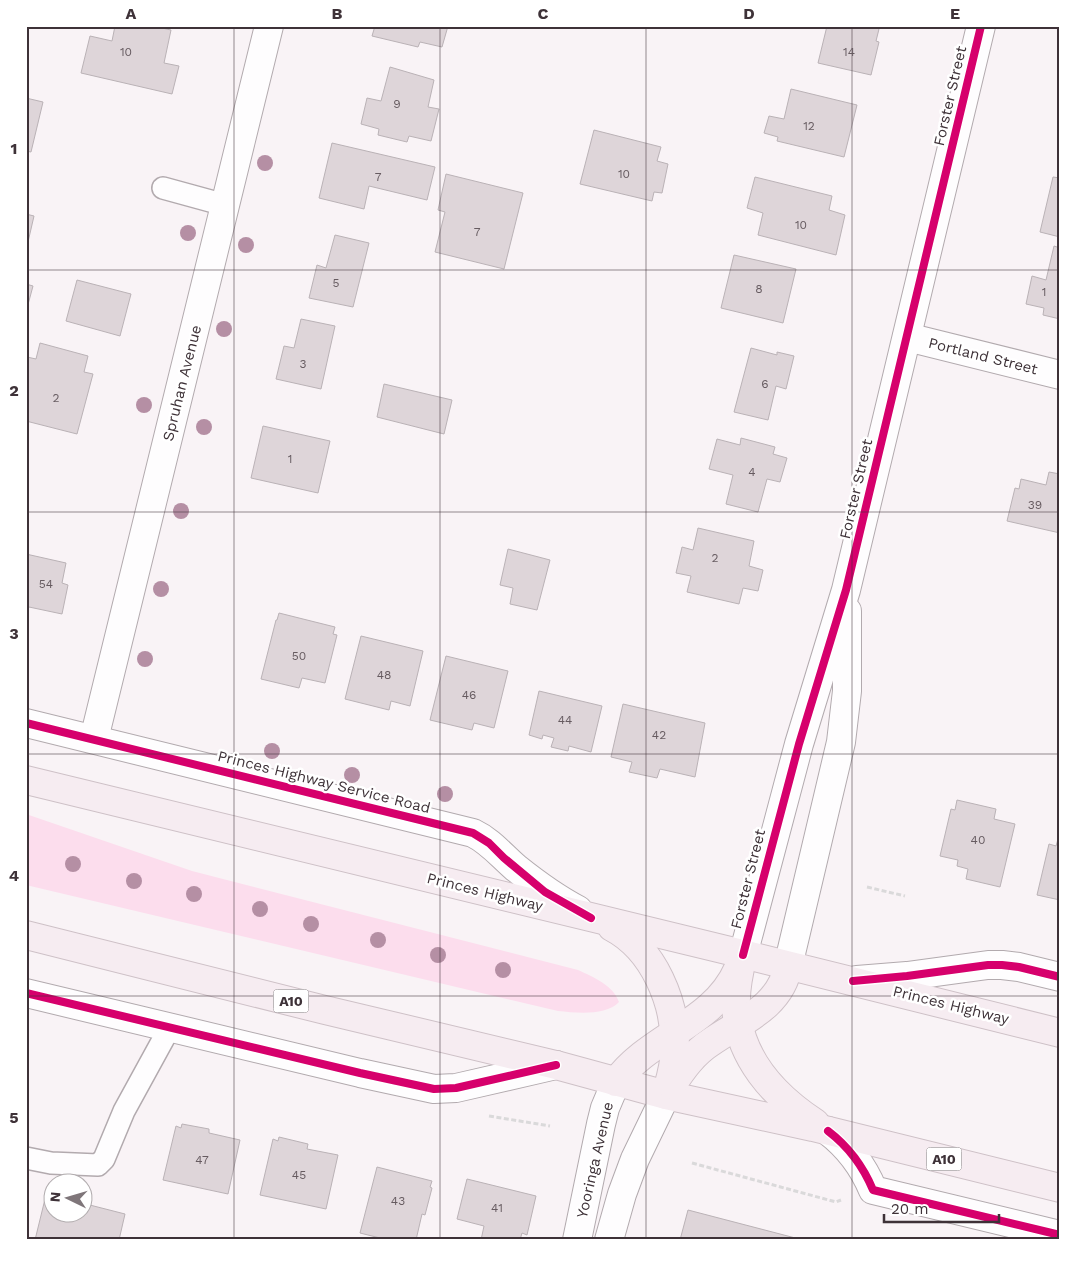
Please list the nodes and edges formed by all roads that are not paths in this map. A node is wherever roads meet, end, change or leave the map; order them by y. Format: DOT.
graph roads {
  1 [pos="269,26"];
  2 [pos="981,26"];
  3 [pos="163,188"];
  4 [pos="225,205"];
  5 [pos="907,337"];
  6 [pos="1060,375"];
  7 [pos="846,590"];
  8 [pos="26,723"];
  9 [pos="94,739"];
  10 [pos="26,780"];
  11 [pos="591,918"];
  12 [pos="26,935"];
  13 [pos="742,955"];
  14 [pos="788,966"];
  15 [pos="1060,977"];
  16 [pos="853,981"];
  17 [pos="28,1001"];
  18 [pos="739,1026"];
  19 [pos="170,1027"];
  20 [pos="1060,1033"];
  21 [pos="674,1034"];
  22 [pos="556,1065"];
  23 [pos="616,1082"];
  24 [pos="666,1095"];
  25 [pos="828,1131"];
  26 [pos="26,1158"];
  27 [pos="1060,1188"];
  28 [pos="1060,1235"];
  29 [pos="577,1240"];
  30 [pos="609,1240"];
  1 -- 4 [label="street, Spruhan Avenue"];
  2 -- 5 [label="street, Forster Street"];
  3 -- 4 [label="lane"];
  4 -- 9 [label="street, Spruhan Avenue"];
  5 -- 6 [label="street, Portland Street"];
  5 -- 7 [label="street, Forster Street"];
  7 -- 13 [label="street, Forster Street"];
  7 -- 14 [label="street, Forster Street"];
  8 -- 9 [label="street, Princes Highway Service Road"];
  9 -- 11 [label="street, Princes Highway Service Road"];
  10 -- 11 [label="highway, Princes Highway"];
  11 -- 13 [label="highway, Princes Highway"];
  11 -- 21 [label="highway"];
  12 -- 22 [label="highway, A10"];
  13 -- 14 [label="highway, Princes Highway"];
  13 -- 18 [label="highway"];
  13 -- 21 [label="highway"];
  14 -- 16 [label="highway, Princes Highway"];
  14 -- 18 [label="highway"];
  15 -- 16 [label="street"];
  16 -- 20 [label="highway, Princes Highway"];
  17 -- 19 [label="street"];
  18 -- 24 [label="highway"];
  18 -- 25 [label="highway"];
  19 -- 22 [label="street"];
  19 -- 26 [label="lane"];
  21 -- 23 [label="highway"];
  21 -- 24 [label="highway"];
  22 -- 23 [label="highway, A10"];
  23 -- 24 [label="highway, A10"];
  23 -- 29 [label="street, Yooringa Avenue"];
  24 -- 25 [label="highway, A10"];
  24 -- 30 [label="street"];
  25 -- 27 [label="highway, A10"];
  25 -- 28 [label="street"];
}
